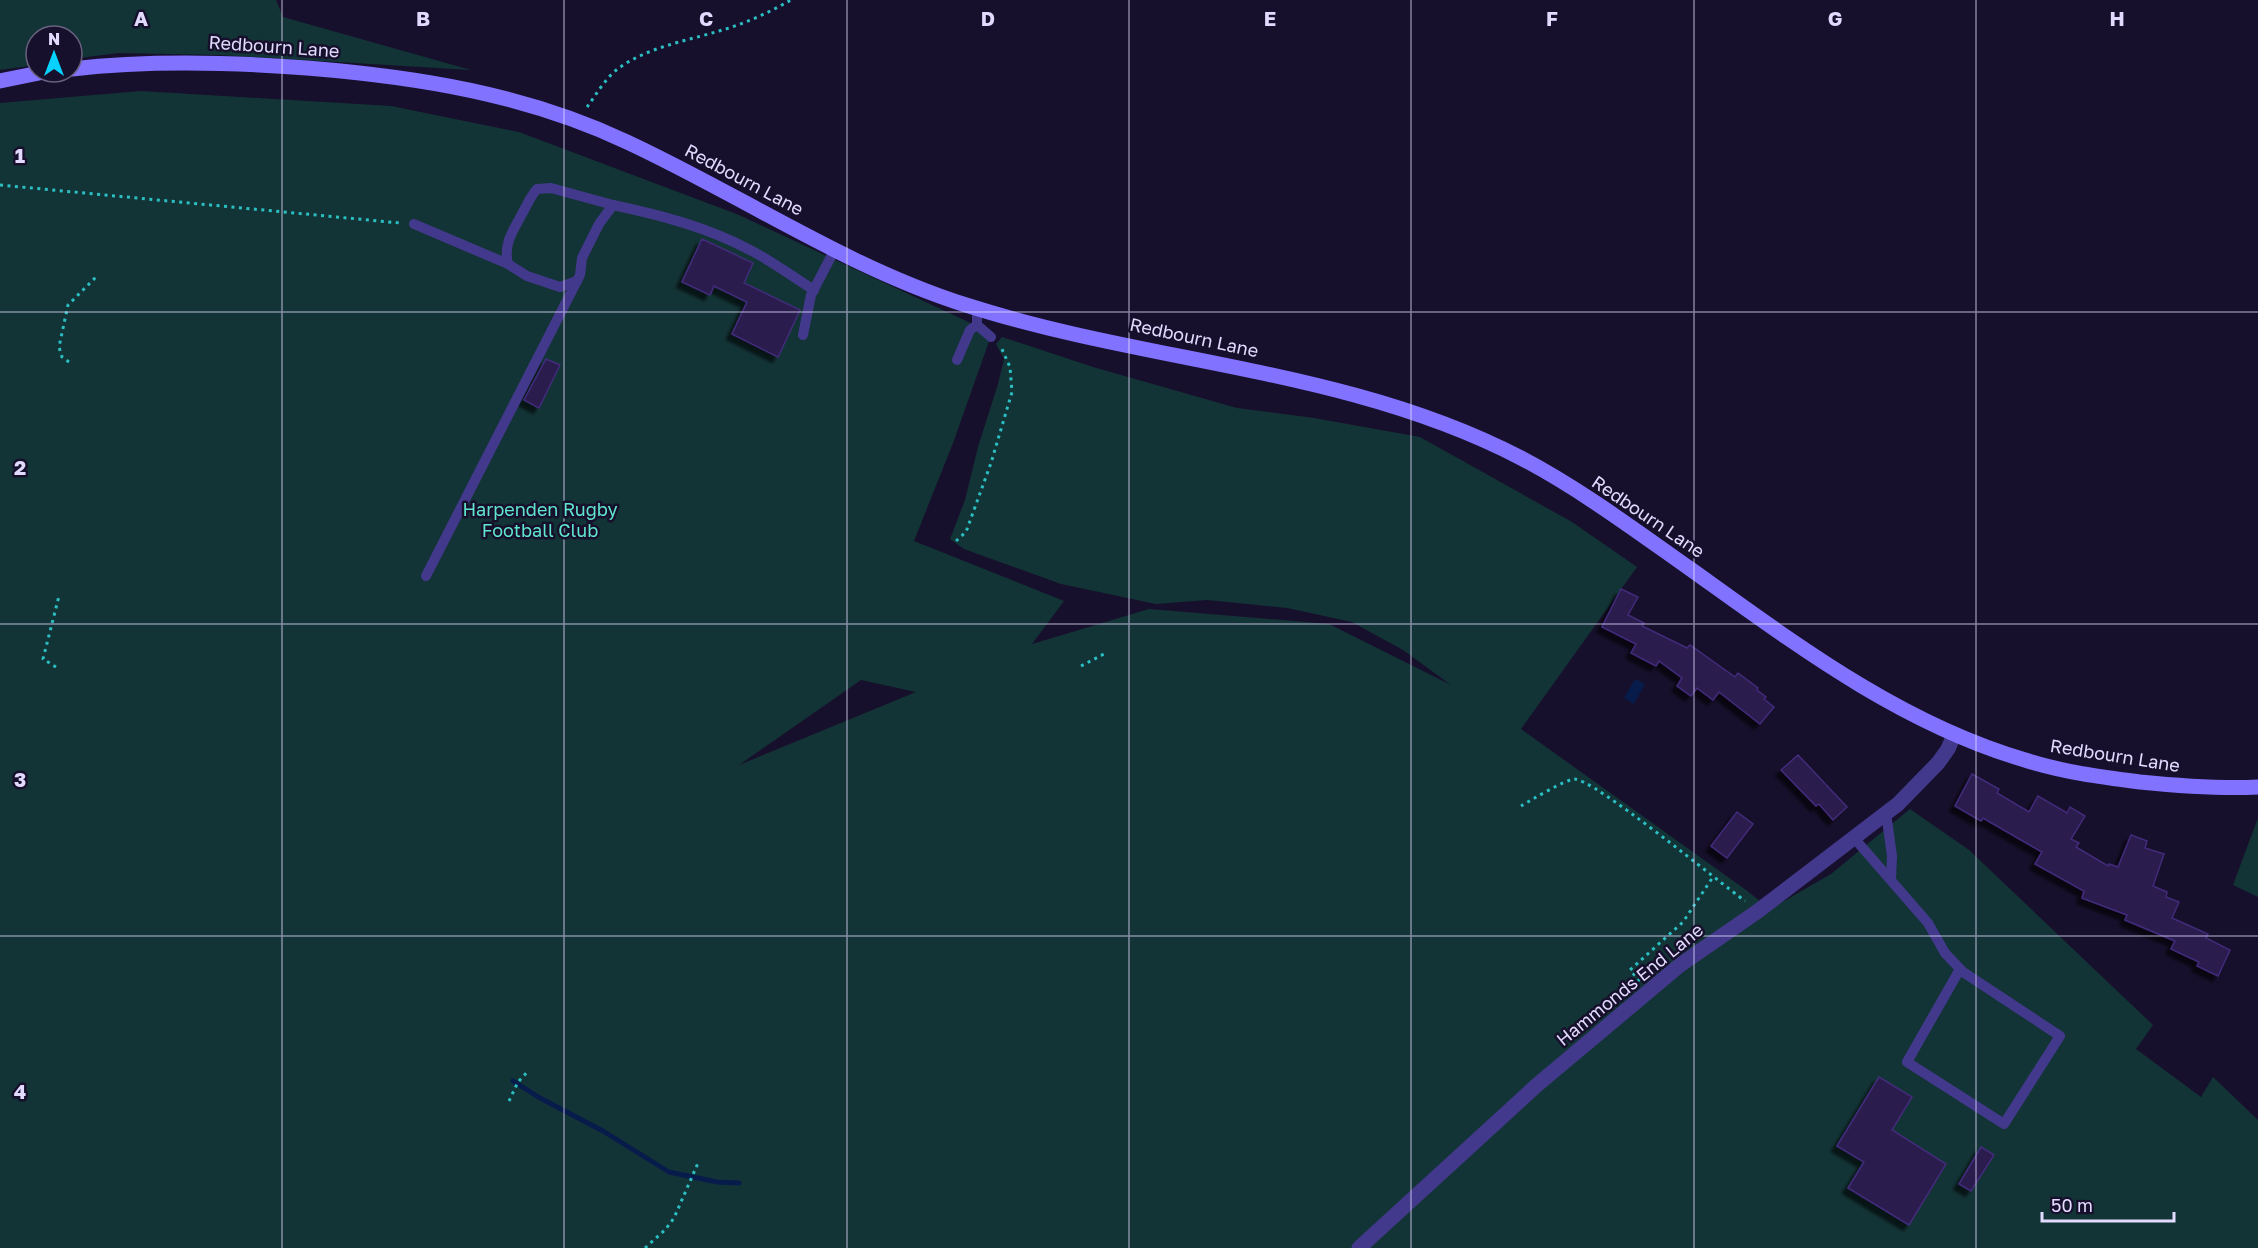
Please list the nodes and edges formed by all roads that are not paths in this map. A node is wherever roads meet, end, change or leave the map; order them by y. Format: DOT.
graph roads {
  1 [pos="84,68"];
  2 [pos="24,76"];
  3 [pos="0,81"];
  4 [pos="613,205"];
  5 [pos="414,224"];
  6 [pos="834,250"];
  7 [pos="508,264"];
  8 [pos="577,281"];
  9 [pos="814,290"];
  10 [pos="977,309"];
  11 [pos="976,325"];
  12 [pos="803,335"];
  13 [pos="990,337"];
  14 [pos="957,360"];
  15 [pos="426,576"];
  16 [pos="1954,735"];
  17 [pos="2258,787"];
  18 [pos="1886,813"];
  19 [pos="1854,838"];
  20 [pos="1891,879"];
  21 [pos="1960,969"];
  22 [pos="1359,1248"];
  1 -- 6 [label="main road, Redbourn Lane"];
  2 -- 3 [label="main road"];
  4 -- 7 [label="lane"];
  4 -- 8 [label="lane"];
  4 -- 9 [label="lane"];
  5 -- 7 [label="lane"];
  6 -- 9 [label="lane"];
  6 -- 10 [label="main road, Redbourn Lane"];
  7 -- 8 [label="lane"];
  8 -- 15 [label="lane"];
  9 -- 12 [label="lane"];
  10 -- 11 [label="lane"];
  10 -- 16 [label="main road, Redbourn Lane"];
  11 -- 13 [label="lane"];
  11 -- 14 [label="lane"];
  16 -- 17 [label="main road, Redbourn Lane"];
  16 -- 18 [label="street, Hammonds End Lane"];
  18 -- 19 [label="street, Hammonds End Lane"];
  18 -- 20 [label="lane"];
  19 -- 20 [label="lane"];
  19 -- 22 [label="street, Hammonds End Lane"];
  20 -- 21 [label="lane"];
  21 -- 21 [label="lane"];
}
